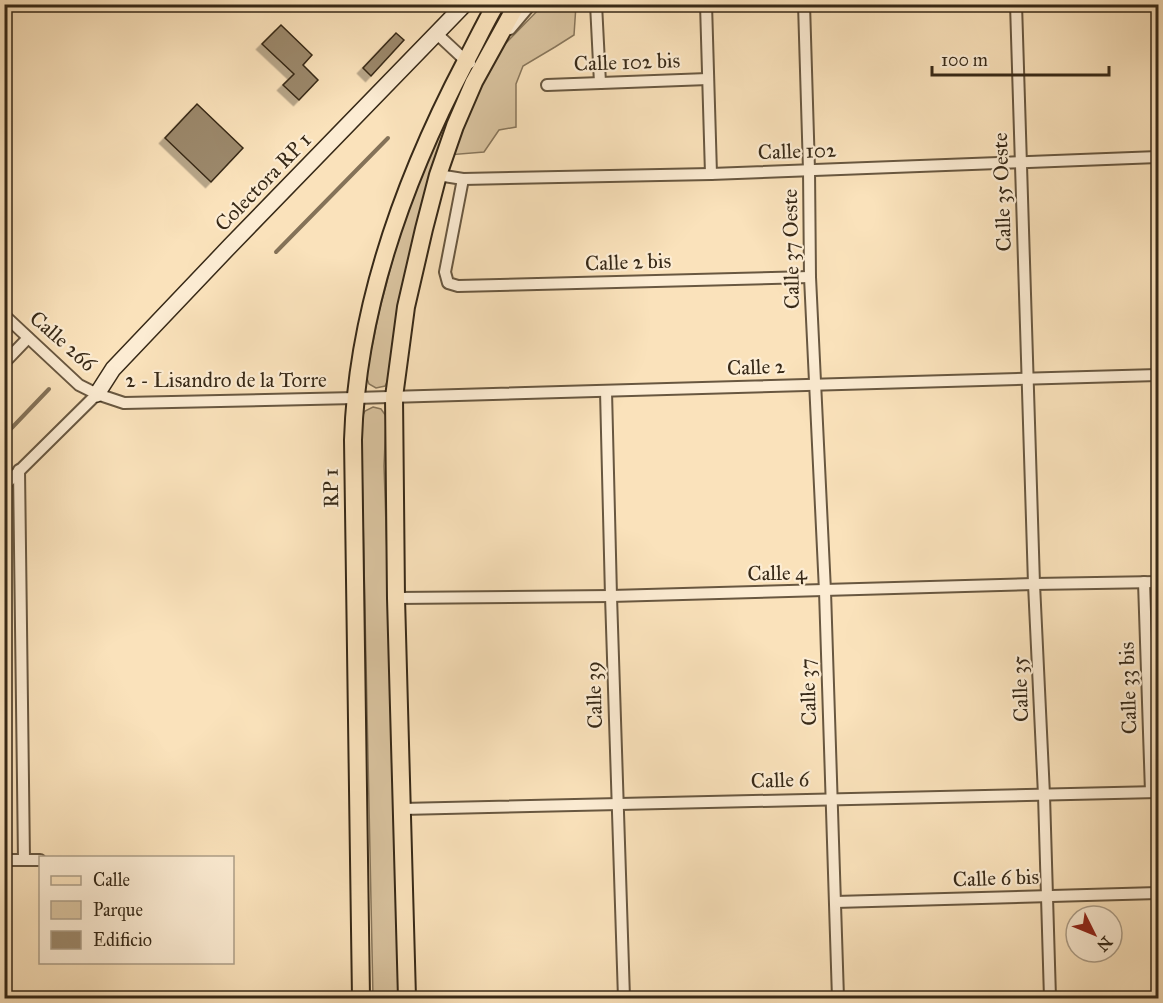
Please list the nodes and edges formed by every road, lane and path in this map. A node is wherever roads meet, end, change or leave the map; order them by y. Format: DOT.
graph roads {
  1 [pos="465,4"];
  2 [pos="496,4"];
  3 [pos="517,4"];
  4 [pos="531,4"];
  5 [pos="596,4"];
  6 [pos="706,4"];
  7 [pos="804,4"];
  8 [pos="1016,4"];
  9 [pos="436,33"];
  10 [pos="490,52"];
  11 [pos="466,61"];
  12 [pos="482,67"];
  13 [pos="708,79"];
  14 [pos="600,83"];
  15 [pos="547,85"];
  16 [pos="1158,158"];
  17 [pos="1021,162"];
  18 [pos="809,170"];
  19 [pos="711,174"];
  20 [pos="438,175"];
  21 [pos="464,179"];
  22 [pos="810,277"];
  23 [pos="4,315"];
  24 [pos="28,338"];
  25 [pos="4,363"];
  26 [pos="1158,375"];
  27 [pos="1028,379"];
  28 [pos="814,385"];
  29 [pos="606,391"];
  30 [pos="97,394"];
  31 [pos="394,397"];
  32 [pos="355,398"];
  33 [pos="19,470"];
  34 [pos="4,486"];
  35 [pos="1144,582"];
  36 [pos="1158,582"];
  37 [pos="1035,584"];
  38 [pos="825,591"];
  39 [pos="611,596"];
  40 [pos="396,598"];
  41 [pos="1155,792"];
  42 [pos="1044,795"];
  43 [pos="831,798"];
  44 [pos="618,805"];
  45 [pos="402,809"];
  46 [pos="4,860"];
  47 [pos="24,860"];
  48 [pos="39,860"];
  49 [pos="1158,893"];
  50 [pos="1047,896"];
  51 [pos="835,902"];
  52 [pos="361,999"];
  53 [pos="407,999"];
  54 [pos="624,999"];
  55 [pos="838,999"];
  56 [pos="1050,999"];
  1 -- 9 [label="main road, Colectora RP 1"];
  2 -- 11 [label="main road, RP 1"];
  3 -- 10 [label="main road"];
  4 -- 10 [label="street"];
  5 -- 14 [label="street"];
  6 -- 13 [label="street"];
  7 -- 18 [label="street, Calle 37 Oeste"];
  8 -- 17 [label="street, Calle 35 Oeste"];
  9 -- 11 [label="street"];
  9 -- 30 [label="main road, Colectora RP 1"];
  10 -- 12 [label="main road"];
  11 -- 12 [label="street"];
  11 -- 32 [label="main road, RP 1"];
  12 -- 20 [label="main road"];
  13 -- 14 [label="street, Calle 102 bis"];
  13 -- 19 [label="street"];
  14 -- 15 [label="street, Calle 102 bis"];
  16 -- 17 [label="street, Calle 102"];
  17 -- 18 [label="street, Calle 102"];
  17 -- 27 [label="street, Calle 35 Oeste"];
  18 -- 19 [label="street, Calle 102"];
  18 -- 22 [label="street, Calle 37 Oeste"];
  19 -- 21 [label="street, Calle 102"];
  20 -- 21 [label="street, Calle 102"];
  20 -- 31 [label="main road"];
  21 -- 22 [label="street, Calle 2 bis"];
  22 -- 28 [label="street, Calle 37 Oeste"];
  23 -- 24 [label="street, Calle 266"];
  24 -- 25 [label="street"];
  24 -- 30 [label="street, Calle 266"];
  26 -- 27 [label="street, Calle 2"];
  27 -- 28 [label="street, Calle 2"];
  27 -- 37 [label="street, Calle 35"];
  28 -- 29 [label="street, Calle 2"];
  28 -- 38 [label="street, Calle 37"];
  29 -- 31 [label="street, Calle 2"];
  29 -- 39 [label="street, Calle 39"];
  30 -- 32 [label="street, 2 - Lisandro de la Torre"];
  30 -- 33 [label="street"];
  31 -- 32 [label="street, Calle 2"];
  31 -- 40 [label="main road"];
  32 -- 52 [label="main road, RP 1"];
  33 -- 34 [label="street"];
  33 -- 47 [label="street"];
  35 -- 36 [label="street, Calle 4"];
  35 -- 37 [label="street, Calle 4"];
  35 -- 41 [label="street, Calle 33 bis"];
  37 -- 38 [label="street, Calle 4"];
  37 -- 42 [label="street, Calle 35"];
  38 -- 39 [label="street, Calle 4"];
  38 -- 43 [label="street, Calle 37"];
  39 -- 40 [label="street, Calle 4"];
  39 -- 44 [label="street, Calle 39"];
  40 -- 45 [label="main road"];
  41 -- 42 [label="street, Calle 6"];
  42 -- 43 [label="street, Calle 6"];
  42 -- 50 [label="street, Calle 35"];
  43 -- 44 [label="street, Calle 6"];
  43 -- 51 [label="street, Calle 37"];
  44 -- 45 [label="street, Calle 6"];
  44 -- 54 [label="street, Calle 39"];
  45 -- 53 [label="main road"];
  46 -- 47 [label="street"];
  47 -- 48 [label="street"];
  49 -- 50 [label="street, Calle 6 bis"];
  50 -- 51 [label="street, Calle 6 bis"];
  50 -- 56 [label="street, Calle 35"];
  51 -- 55 [label="street, Calle 37"];
}
